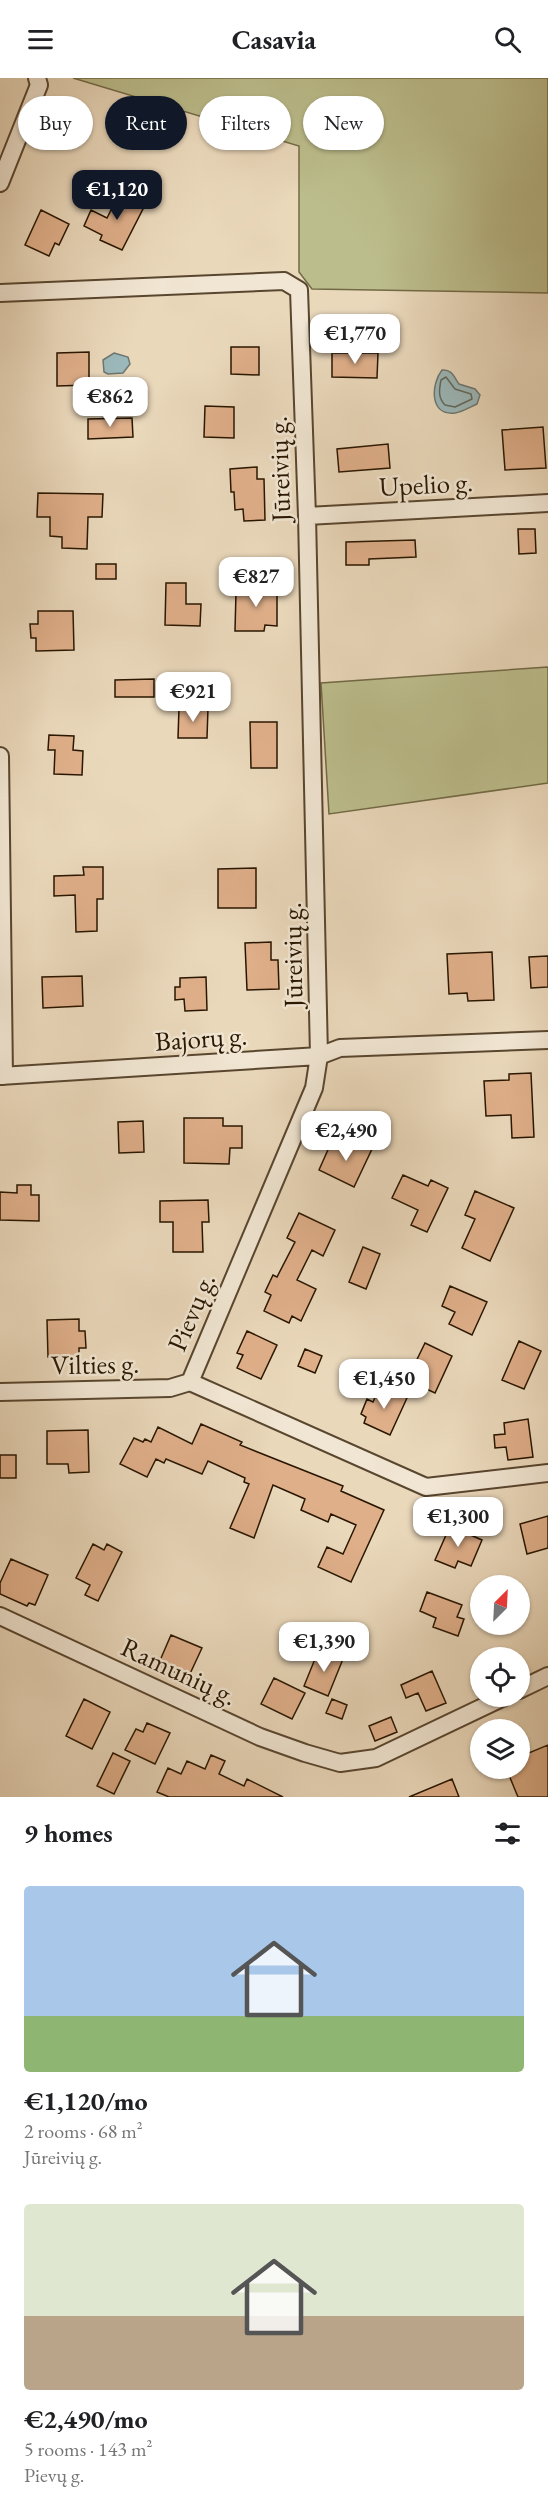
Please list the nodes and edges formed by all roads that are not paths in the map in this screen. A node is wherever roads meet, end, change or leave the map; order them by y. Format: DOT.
graph roads {
  1 [pos="37,78"];
  2 [pos="0,183"];
  3 [pos="0,293"];
  4 [pos="548,503"];
  5 [pos="307,516"];
  6 [pos="0,756"];
  7 [pos="548,1040"];
  8 [pos="319,1056"];
  9 [pos="2,1076"];
  10 [pos="190,1382"];
  11 [pos="0,1392"];
  12 [pos="548,1473"];
  13 [pos="0,1616"];
  14 [pos="548,1676"];
  15 [pos="530,1685"];
  16 [pos="483,1707"];
  1 -- 2 [label="street"];
  3 -- 5 [label="street, Jūreivių g."];
  4 -- 5 [label="street, Upelio g."];
  5 -- 8 [label="street, Jūreivių g."];
  6 -- 9 [label="street"];
  7 -- 8 [label="street, Bajorų g."];
  8 -- 9 [label="street, Bajorų g."];
  8 -- 10 [label="street, Pievų g."];
  10 -- 11 [label="street, Vilties g."];
  10 -- 12 [label="street, Pievų g."];
  13 -- 16 [label="street, Ramunių g."];
  14 -- 15 [label="street"];
}
